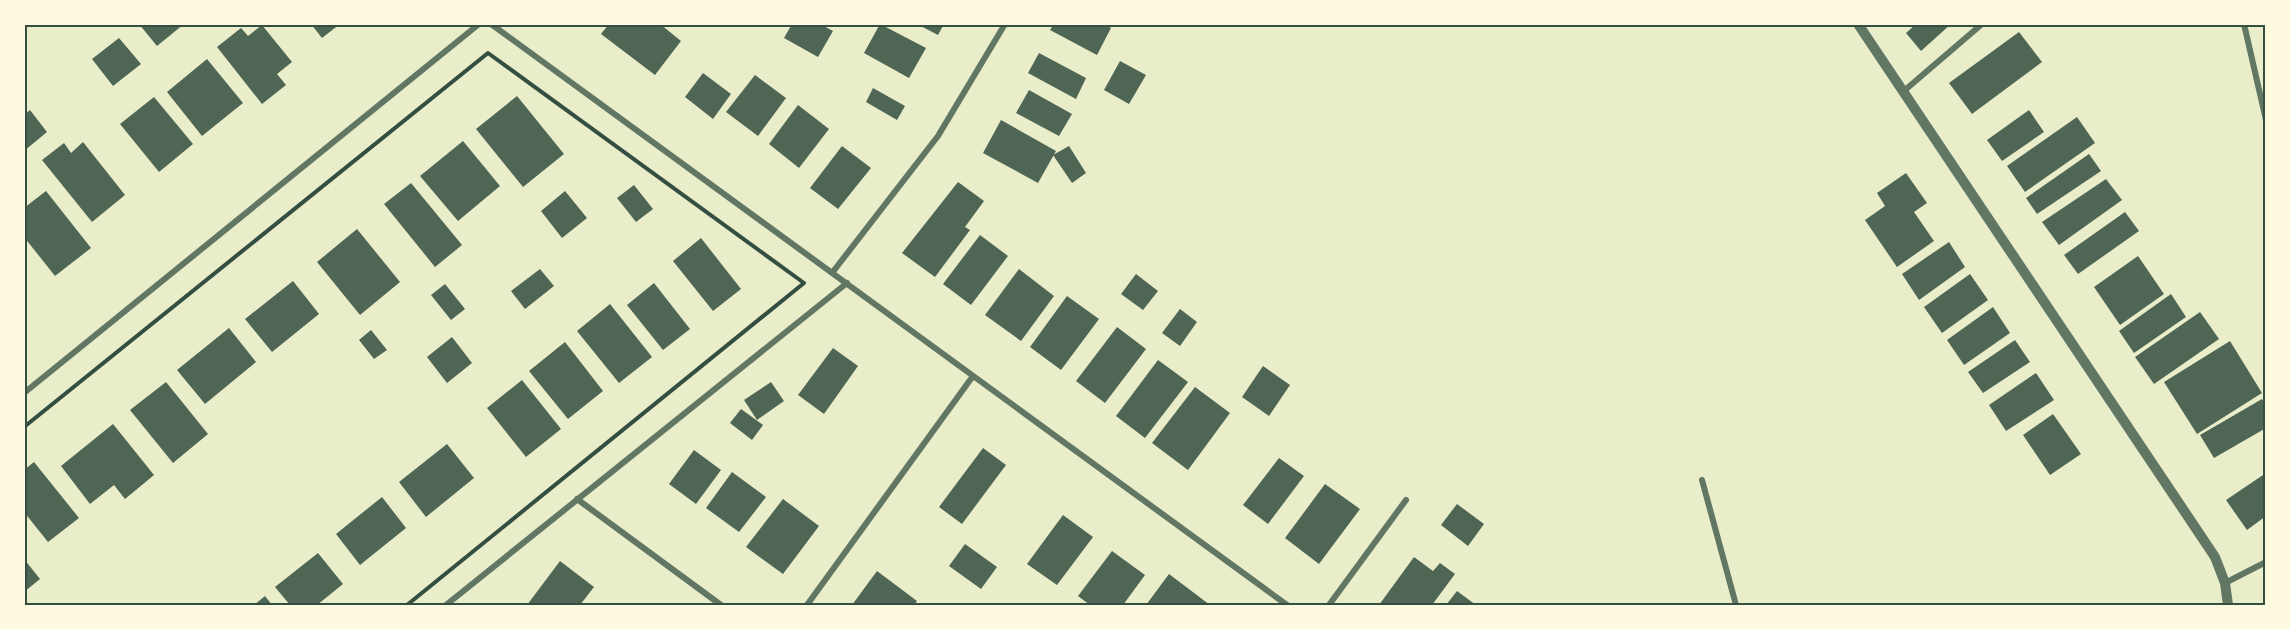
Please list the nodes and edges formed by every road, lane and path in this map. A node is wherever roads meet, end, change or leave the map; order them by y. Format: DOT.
graph roads {
  1 [pos="479,24"];
  2 [pos="491,24"];
  3 [pos="1005,24"];
  4 [pos="1858,24"];
  5 [pos="1982,24"];
  6 [pos="2244,24"];
  7 [pos="1905,90"];
  8 [pos="2266,120"];
  9 [pos="832,273"];
  10 [pos="847,283"];
  11 [pos="973,376"];
  12 [pos="24,393"];
  13 [pos="24,427"];
  14 [pos="1702,480"];
  15 [pos="577,499"];
  16 [pos="1406,500"];
  17 [pos="2266,562"];
  18 [pos="2225,584"];
  19 [pos="407,605"];
  20 [pos="446,605"];
  21 [pos="721,605"];
  22 [pos="807,605"];
  23 [pos="1287,605"];
  24 [pos="1329,605"];
  25 [pos="1736,605"];
  26 [pos="2228,605"];
  1 -- 12 [label="street"];
  2 -- 9 [label="street"];
  3 -- 9 [label="street"];
  4 -- 7 [label="street"];
  5 -- 7 [label="street"];
  6 -- 8 [label="street"];
  7 -- 18 [label="street"];
  9 -- 10 [label="street"];
  10 -- 11 [label="street"];
  10 -- 15 [label="street"];
  11 -- 22 [label="street"];
  11 -- 23 [label="street"];
  13 -- 19 [label="path"];
  14 -- 25 [label="street"];
  15 -- 20 [label="street"];
  15 -- 21 [label="street"];
  16 -- 24 [label="street"];
  17 -- 18 [label="street"];
  18 -- 26 [label="street"];
}
